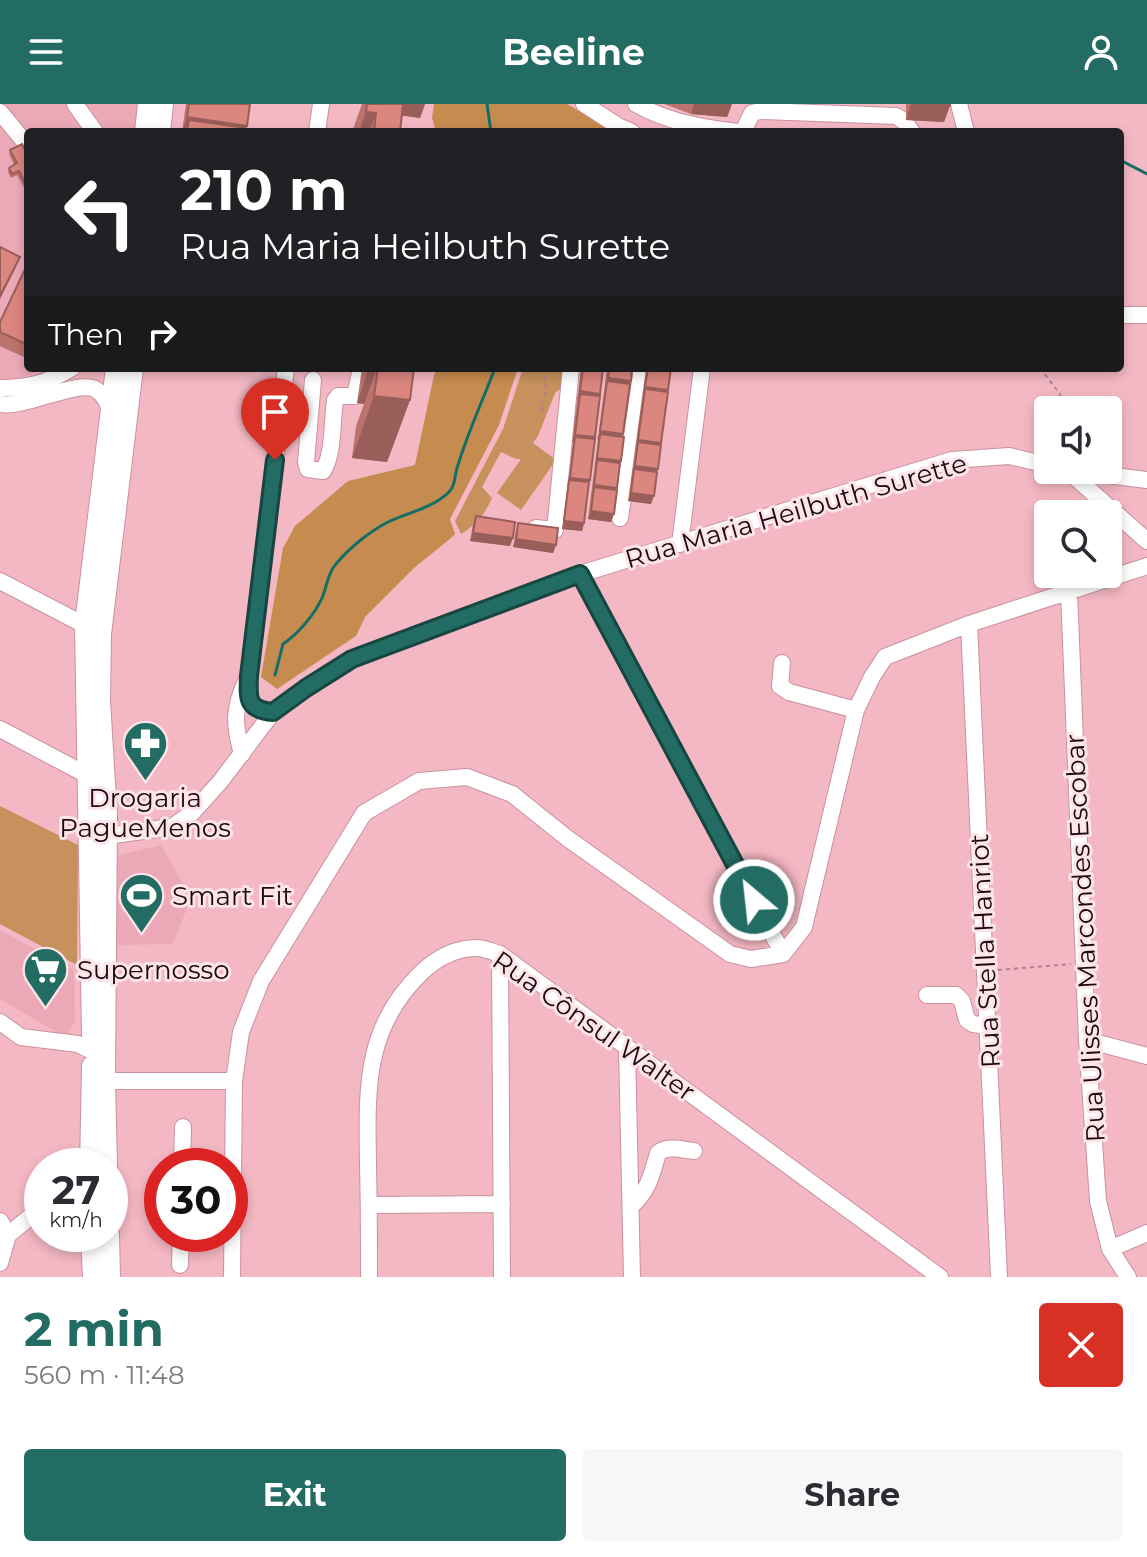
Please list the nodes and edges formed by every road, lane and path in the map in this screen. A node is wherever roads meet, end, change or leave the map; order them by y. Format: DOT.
graph roads {
  1 [pos="75,104"];
  2 [pos="148,104"];
  3 [pos="163,104"];
  4 [pos="321,104"];
  5 [pos="584,104"];
  6 [pos="636,104"];
  7 [pos="959,104"];
  8 [pos="0,112"];
  9 [pos="92,128"];
  10 [pos="145,128"];
  11 [pos="160,128"];
  12 [pos="318,128"];
  13 [pos="623,128"];
  14 [pos="698,128"];
  15 [pos="743,128"];
  16 [pos="909,128"];
  17 [pos="965,128"];
  18 [pos="24,141"];
  19 [pos="1124,315"];
  20 [pos="1147,315"];
  21 [pos="65,372"];
  22 [pos="115,372"];
  23 [pos="132,372"];
  24 [pos="286,372"];
  25 [pos="360,372"];
  26 [pos="544,372"];
  27 [pos="571,372"];
  28 [pos="641,372"];
  29 [pos="702,372"];
  30 [pos="1043,372"];
  31 [pos="313,380"];
  32 [pos="0,388"];
  33 [pos="1060,396"];
  34 [pos="0,404"];
  35 [pos="110,410"];
  36 [pos="543,411"];
  37 [pos="1034,462"];
  38 [pos="1122,477"];
  39 [pos="1147,480"];
  40 [pos="1083,484"];
  41 [pos="620,518"];
  42 [pos="526,527"];
  43 [pos="1147,541"];
  44 [pos="680,544"];
  45 [pos="1147,566"];
  46 [pos="580,574"];
  47 [pos="0,581"];
  48 [pos="1069,592"];
  49 [pos="969,624"];
  50 [pos="93,629"];
  51 [pos="782,663"];
  52 [pos="249,676"];
  53 [pos="856,710"];
  54 [pos="273,712"];
  55 [pos="0,729"];
  56 [pos="242,754"];
  57 [pos="87,775"];
  58 [pos="100,822"];
  59 [pos="500,954"];
  60 [pos="783,954"];
  61 [pos="1084,963"];
  62 [pos="986,971"];
  63 [pos="927,995"];
  64 [pos="0,1022"];
  65 [pos="989,1026"];
  66 [pos="1087,1040"];
  67 [pos="627,1049"];
  68 [pos="98,1052"];
  69 [pos="1147,1056"];
  70 [pos="105,1081"];
  71 [pos="234,1081"];
  72 [pos="183,1127"];
  73 [pos="91,1148"];
  74 [pos="107,1148"];
  75 [pos="182,1148"];
  76 [pos="233,1148"];
  77 [pos="694,1151"];
  78 [pos="502,1204"];
  79 [pos="369,1205"];
  80 [pos="631,1206"];
  81 [pos="24,1218"];
  82 [pos="4,1228"];
  83 [pos="1147,1233"];
  84 [pos="1110,1249"];
  85 [pos="92,1252"];
  86 [pos="109,1252"];
  87 [pos="180,1252"];
  88 [pos="232,1252"];
  89 [pos="0,1263"];
  90 [pos="180,1265"];
  91 [pos="93,1277"];
  92 [pos="110,1277"];
  93 [pos="232,1277"];
  94 [pos="369,1277"];
  95 [pos="502,1277"];
  96 [pos="632,1277"];
  97 [pos="940,1277"];
  98 [pos="999,1277"];
  99 [pos="1128,1277"];
  1 -- 9 [label="street"];
  2 -- 10 [label="main road"];
  3 -- 11 [label="main road"];
  4 -- 12 [label="street"];
  5 -- 13 [label="street"];
  6 -- 14 [label="street"];
  7 -- 17 [label="street"];
  8 -- 18 [label="street"];
  15 -- 16 [label="street"];
  19 -- 20 [label="street"];
  21 -- 32 [label="street"];
  22 -- 35 [label="main road"];
  23 -- 50 [label="main road"];
  24 -- 52 [label="street"];
  25 -- 31 [label="street"];
  26 -- 36 [label="path"];
  27 -- 42 [label="street"];
  28 -- 41 [label="street"];
  29 -- 44 [label="street"];
  30 -- 33 [label="path"];
  34 -- 35 [label="street"];
  35 -- 50 [label="main road"];
  37 -- 44 [label="street, Rua Maria Heilbuth Surette"];
  38 -- 39 [label="street"];
  40 -- 43 [label="street"];
  44 -- 46 [label="street, Rua Maria Heilbuth Surette"];
  45 -- 48 [label="street"];
  46 -- 54 [label="street, Rua Maria Heilbuth Surette"];
  46 -- 60 [label="street"];
  47 -- 50 [label="street"];
  48 -- 49 [label="street"];
  48 -- 61 [label="street, Rua Ulisses Marcondes Escobar"];
  49 -- 53 [label="street"];
  49 -- 62 [label="street, Rua Stella Hanriot"];
  50 -- 57 [label="main road"];
  50 -- 58 [label="main road"];
  51 -- 53 [label="street"];
  52 -- 54 [label="street"];
  52 -- 56 [label="street"];
  53 -- 60 [label="street"];
  54 -- 56 [label="street, Rua Maria Heilbuth Surette"];
  55 -- 57 [label="street"];
  56 -- 58 [label="street, Rua Maria Heilbuth Surette"];
  57 -- 58 [label="main road"];
  58 -- 68 [label="main road"];
  59 -- 67 [label="street, Rua Cônsul Walter"];
  59 -- 78 [label="street"];
  59 -- 79 [label="street, Rua Cônsul Walter"];
  60 -- 71 [label="street"];
  61 -- 62 [label="path"];
  61 -- 66 [label="street, Rua Ulisses Marcondes Escobar"];
  62 -- 65 [label="street, Rua Stella Hanriot"];
  63 -- 65 [label="street"];
  64 -- 68 [label="street"];
  65 -- 98 [label="street, Rua Stella Hanriot"];
  66 -- 69 [label="street"];
  66 -- 84 [label="street, Rua Ulisses Marcondes Escobar"];
  67 -- 80 [label="street"];
  67 -- 97 [label="street, Rua Cônsul Walter"];
  68 -- 70 [label="main road"];
  68 -- 73 [label="main road"];
  70 -- 71 [label="street"];
  70 -- 74 [label="main road"];
  71 -- 76 [label="street"];
  72 -- 75 [label="street"];
  77 -- 80 [label="street"];
  78 -- 79 [label="street"];
  78 -- 95 [label="street"];
  79 -- 94 [label="street, Rua Cônsul Walter"];
  80 -- 96 [label="street"];
  81 -- 82 [label="street"];
  82 -- 89 [label="street"];
  83 -- 84 [label="street"];
  84 -- 99 [label="street, Rua Ulisses Marcondes Escobar"];
  85 -- 91 [label="main road"];
  86 -- 92 [label="main road"];
  87 -- 90 [label="street"];
  88 -- 93 [label="street"];
}
